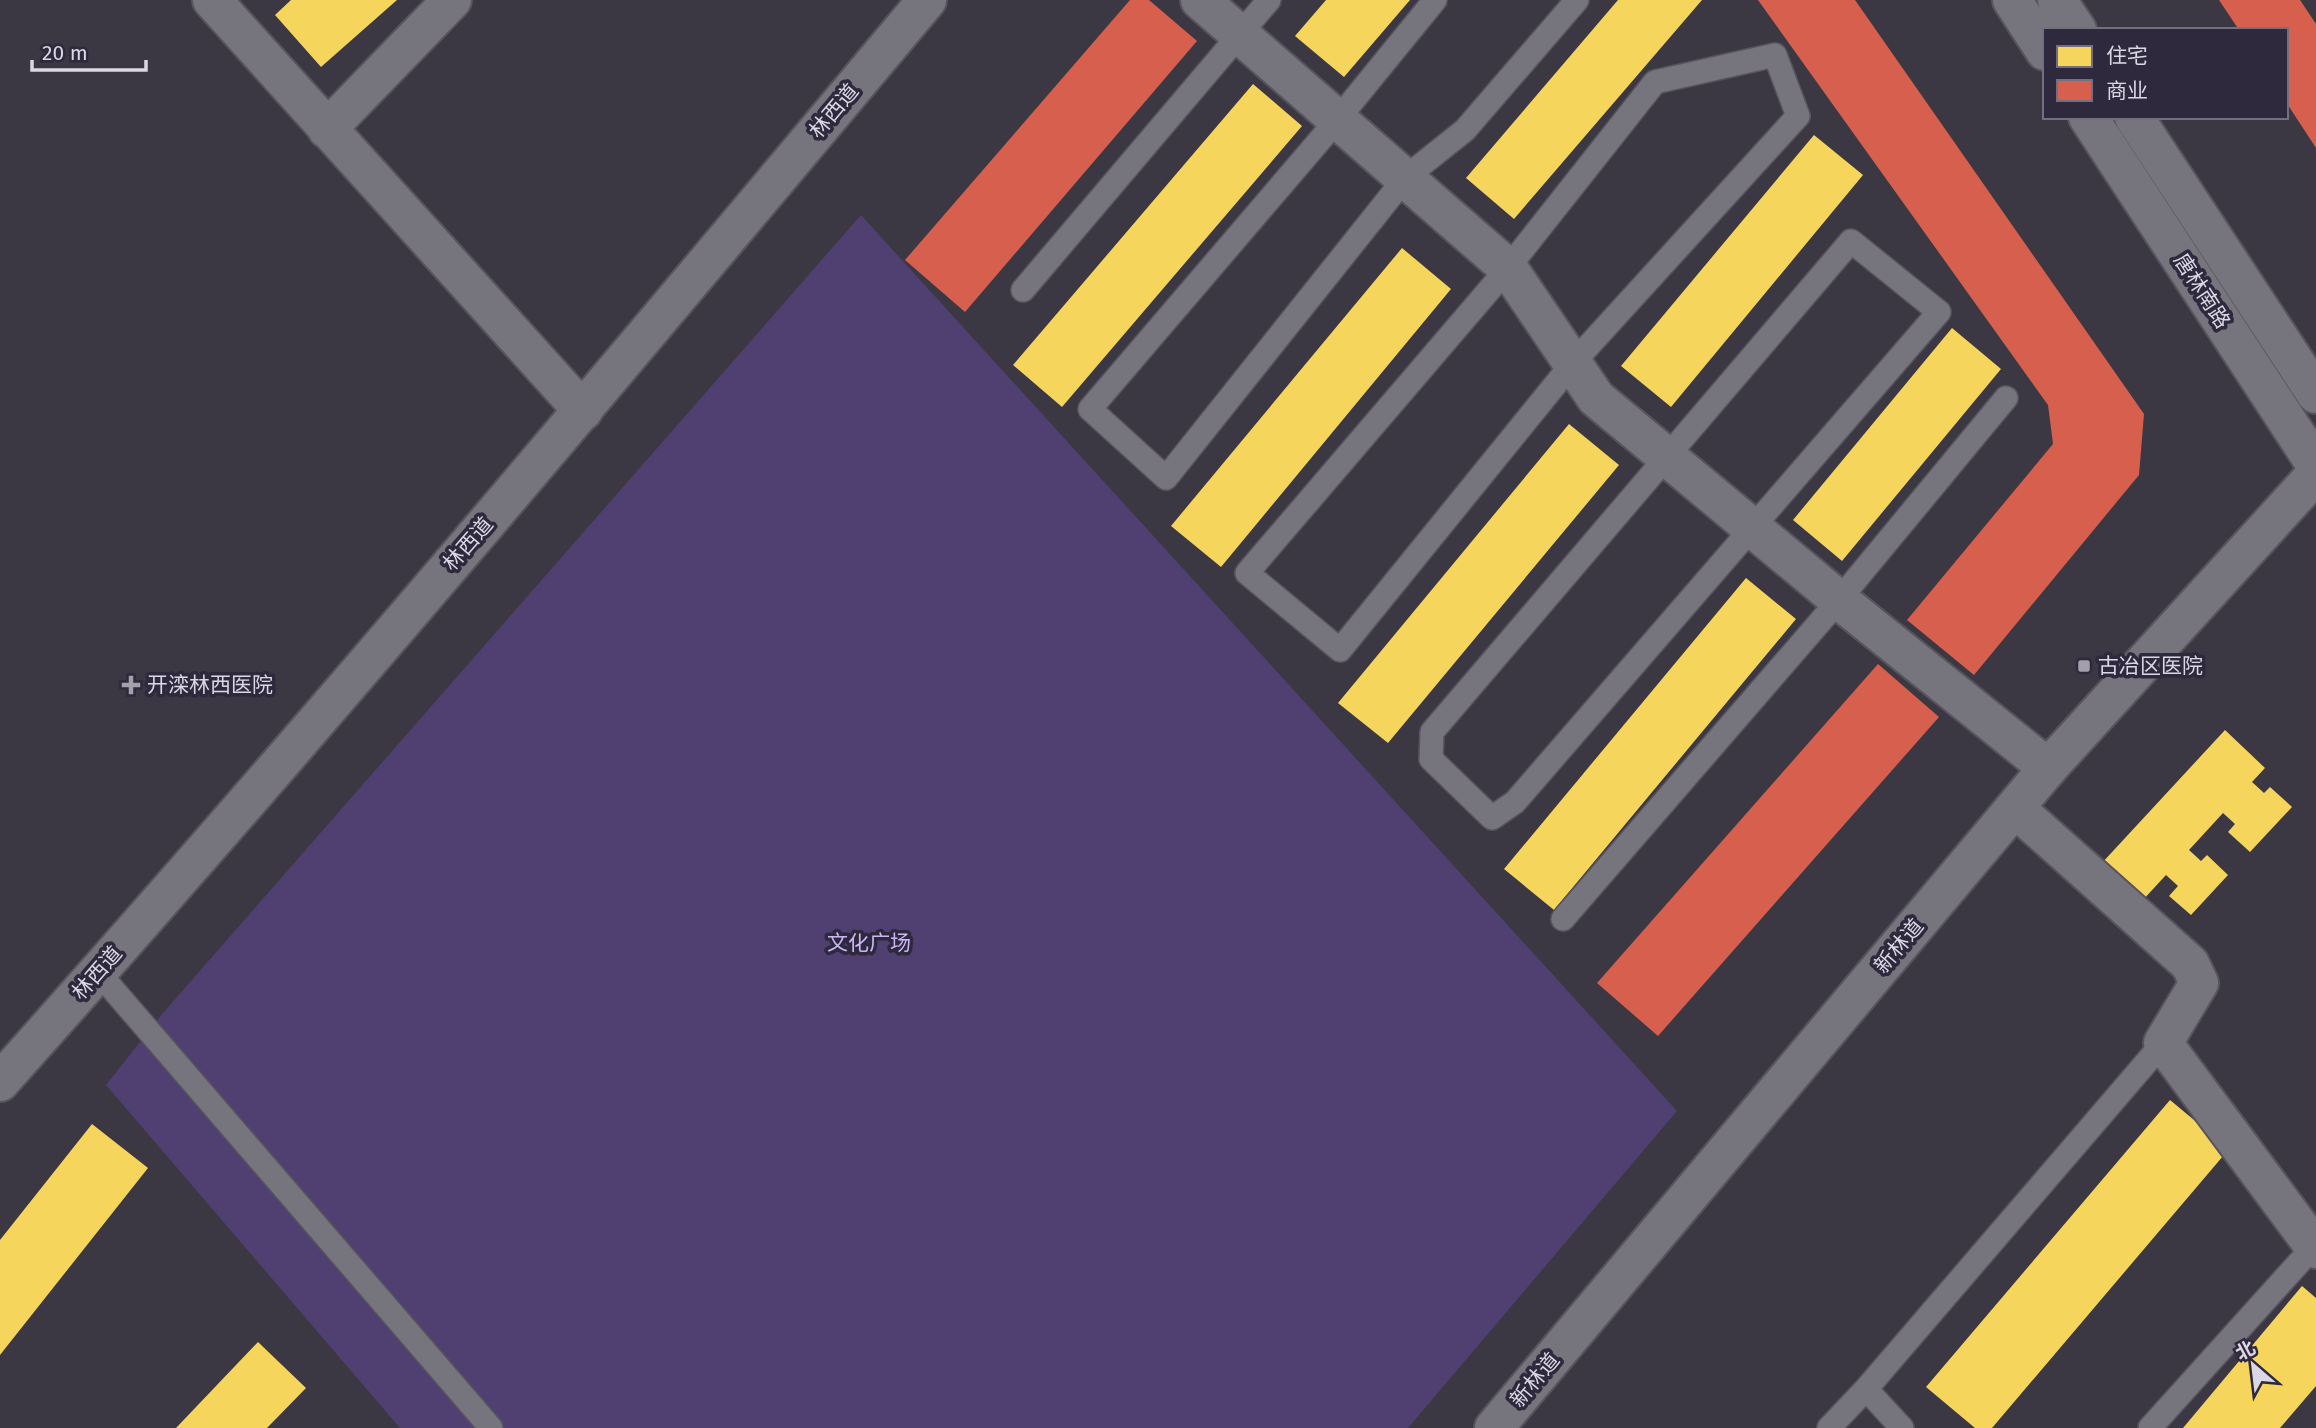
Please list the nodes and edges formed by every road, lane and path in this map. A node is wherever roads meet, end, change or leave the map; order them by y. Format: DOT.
graph roads {
  1 [pos="212,0"];
  2 [pos="452,0"];
  3 [pos="928,0"];
  4 [pos="1199,0"];
  5 [pos="1269,0"];
  6 [pos="1435,0"];
  7 [pos="1577,0"];
  8 [pos="2012,0"];
  9 [pos="2057,0"];
  10 [pos="2076,28"];
  11 [pos="1240,34"];
  12 [pos="2043,48"];
  13 [pos="1338,119"];
  14 [pos="2089,119"];
  15 [pos="2135,119"];
  16 [pos="327,129"];
  17 [pos="1406,177"];
  18 [pos="1508,268"];
  19 [pos="1023,290"];
  20 [pos="1572,364"];
  21 [pos="2316,394"];
  22 [pos="2006,398"];
  23 [pos="583,411"];
  24 [pos="1666,455"];
  25 [pos="2316,465"];
  26 [pos="2316,474"];
  27 [pos="1754,527"];
  28 [pos="1839,600"];
  29 [pos="2048,768"];
  30 [pos="2015,808"];
  31 [pos="1563,919"];
  32 [pos="98,972"];
  33 [pos="2163,1043"];
  34 [pos="0,1082"];
  35 [pos="2315,1247"];
  36 [pos="1867,1390"];
  37 [pos="491,1428"];
  38 [pos="1494,1428"];
  39 [pos="1829,1428"];
  40 [pos="1902,1428"];
  41 [pos="2150,1428"];
  1 -- 16 [label="street"];
  2 -- 16 [label="street"];
  3 -- 23 [label="street, 林西道"];
  4 -- 11 [label="street"];
  5 -- 11 [label="lane"];
  6 -- 13 [label="lane"];
  7 -- 17 [label="lane"];
  8 -- 12 [label="street"];
  9 -- 10 [label="street"];
  11 -- 13 [label="street"];
  11 -- 19 [label="lane"];
  13 -- 17 [label="street"];
  13 -- 17 [label="lane"];
  14 -- 25 [label="street, 唐林南路"];
  15 -- 21 [label="street, 唐林南路"];
  16 -- 23 [label="street"];
  17 -- 18 [label="street"];
  18 -- 20 [label="street"];
  18 -- 20 [label="lane"];
  18 -- 20 [label="lane"];
  20 -- 24 [label="street"];
  22 -- 28 [label="lane"];
  23 -- 32 [label="street, 林西道"];
  24 -- 27 [label="street"];
  24 -- 27 [label="lane"];
  24 -- 27 [label="lane"];
  26 -- 29 [label="street, 新林道"];
  27 -- 28 [label="street"];
  28 -- 29 [label="street"];
  28 -- 31 [label="lane"];
  29 -- 30 [label="street, 新林道"];
  30 -- 33 [label="street"];
  30 -- 38 [label="street, 新林道"];
  32 -- 34 [label="street, 林西道"];
  32 -- 37 [label="lane"];
  33 -- 35 [label="street"];
  33 -- 36 [label="lane"];
  35 -- 41 [label="lane"];
  36 -- 39 [label="lane"];
  36 -- 40 [label="lane"];
}
